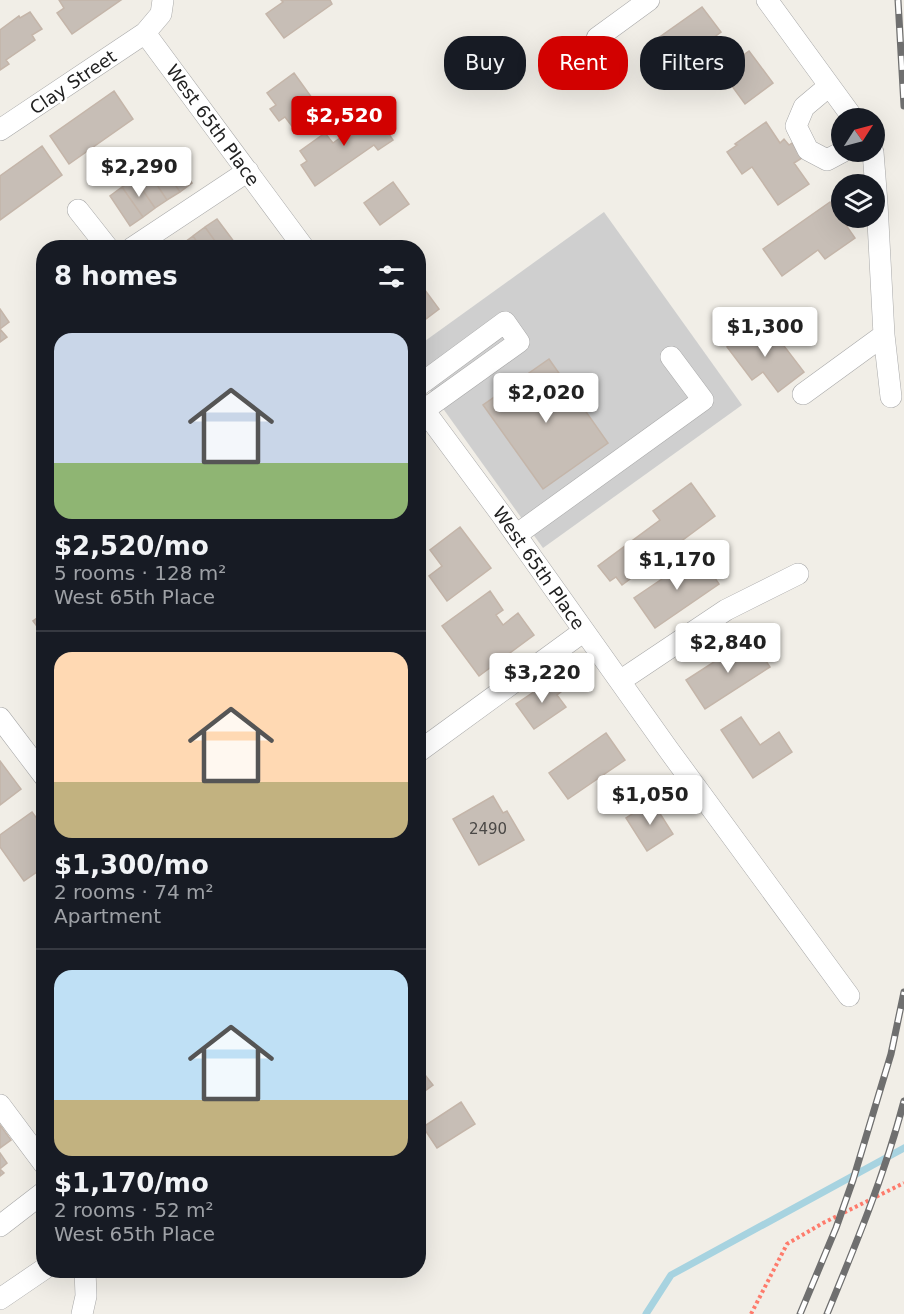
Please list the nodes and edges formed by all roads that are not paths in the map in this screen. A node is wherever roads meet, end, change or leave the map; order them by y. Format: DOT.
graph roads {
  1 [pos="649,0"];
  2 [pos="767,0"];
  3 [pos="164,1"];
  4 [pos="146,33"];
  5 [pos="600,36"];
  6 [pos="829,86"];
  7 [pos="846,108"];
  8 [pos="0,130"];
  9 [pos="831,158"];
  10 [pos="874,162"];
  11 [pos="248,171"];
  12 [pos="78,210"];
  13 [pos="102,240"];
  14 [pos="144,240"];
  15 [pos="298,240"];
  16 [pos="884,334"];
  17 [pos="671,357"];
  18 [pos="426,380"];
  19 [pos="448,393"];
  20 [pos="803,394"];
  21 [pos="891,397"];
  22 [pos="426,404"];
  23 [pos="426,413"];
  24 [pos="516,535"];
  25 [pos="798,574"];
  26 [pos="584,631"];
  27 [pos="620,681"];
  28 [pos="0,718"];
  29 [pos="426,746"];
  30 [pos="36,765"];
  31 [pos="849,996"];
  32 [pos="0,1105"];
  33 [pos="36,1153"];
  34 [pos="36,1198"];
  35 [pos="0,1226"];
  36 [pos="36,1274"];
  37 [pos="85,1278"];
  38 [pos="0,1299"];
  39 [pos="82,1314"];
  1 -- 5 [label="street"];
  2 -- 6 [label="street"];
  3 -- 4 [label="street"];
  4 -- 8 [label="street, Clay Street"];
  4 -- 11 [label="street, West 65th Place"];
  6 -- 7 [label="street"];
  6 -- 9 [label="street"];
  10 -- 16 [label="street"];
  11 -- 14 [label="street"];
  11 -- 15 [label="street, West 65th Place"];
  12 -- 13 [label="street"];
  16 -- 20 [label="street"];
  16 -- 21 [label="street"];
  17 -- 24 [label="street"];
  18 -- 19 [label="street"];
  18 -- 19 [label="street"];
  19 -- 22 [label="street"];
  23 -- 24 [label="street, West 65th Place"];
  24 -- 26 [label="street, West 65th Place"];
  25 -- 27 [label="street"];
  26 -- 27 [label="street, West 65th Place"];
  26 -- 29 [label="street"];
  27 -- 31 [label="street, West 65th Place"];
  28 -- 30 [label="street"];
  32 -- 33 [label="street"];
  34 -- 35 [label="street"];
  36 -- 38 [label="street"];
  37 -- 39 [label="street"];
}
